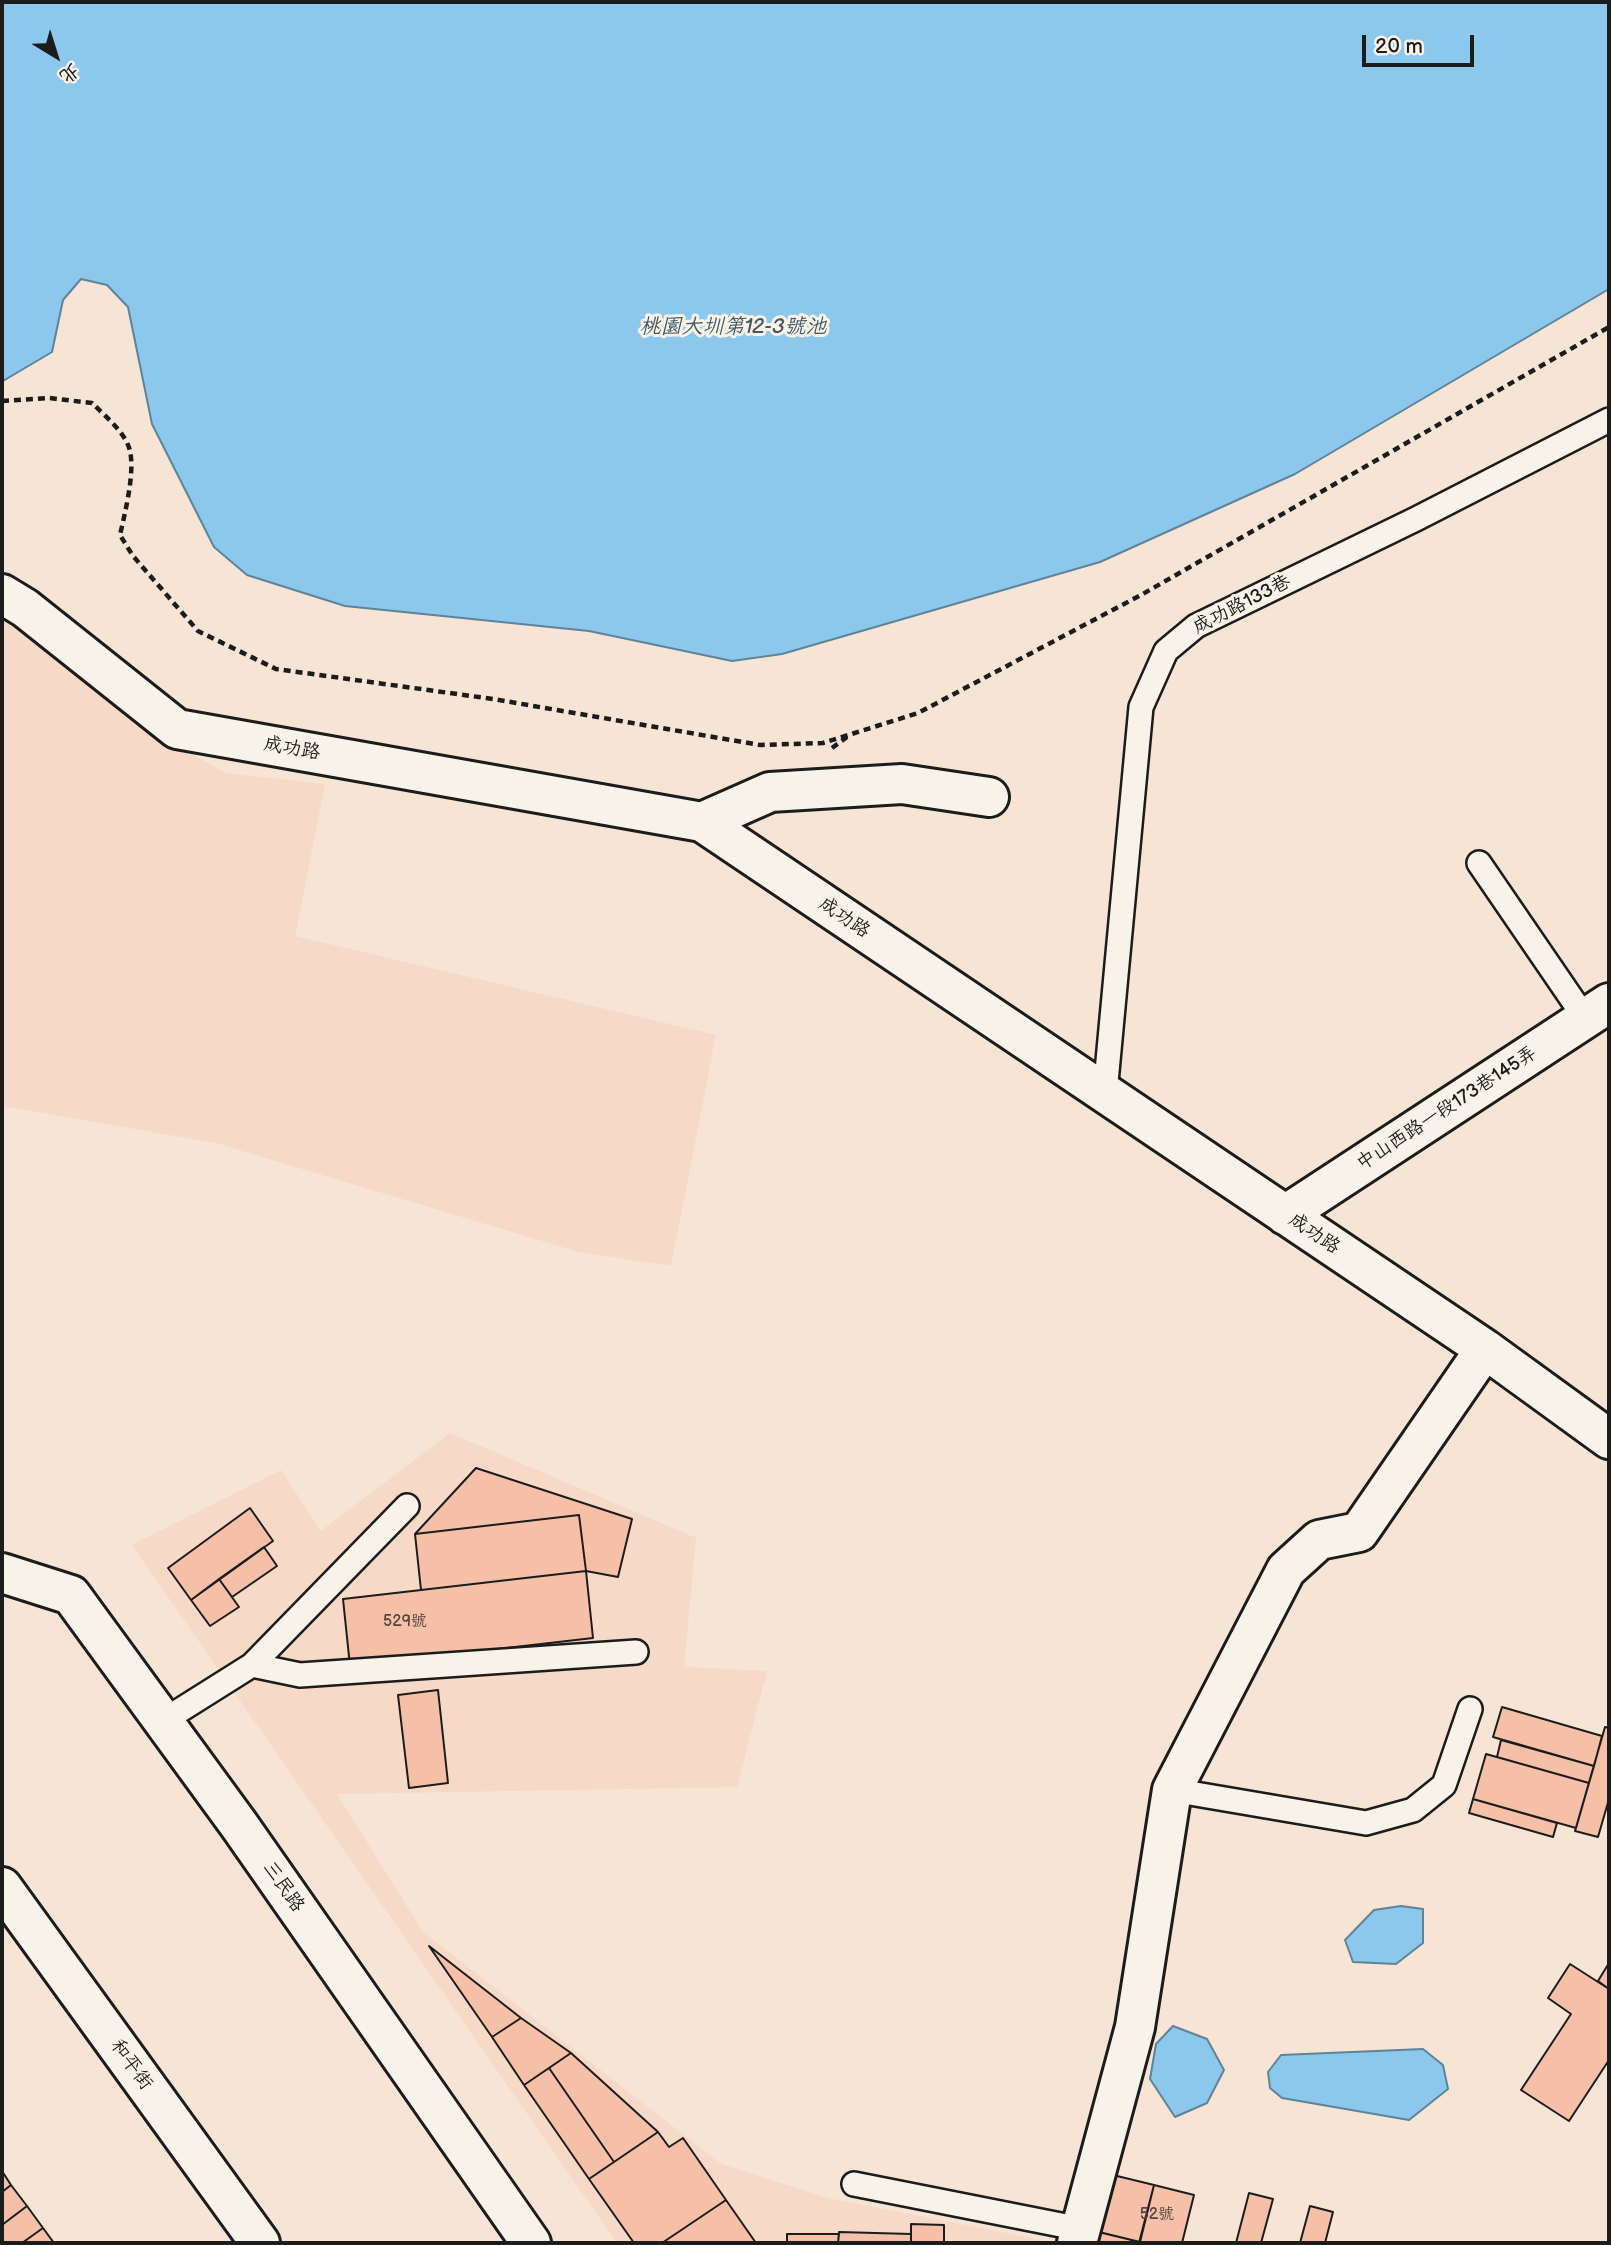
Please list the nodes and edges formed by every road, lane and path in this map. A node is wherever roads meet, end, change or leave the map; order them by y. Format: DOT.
graph roads {
  1 [pos="1609,327"];
  2 [pos="2,401"];
  3 [pos="1609,419"];
  4 [pos="2,594"];
  5 [pos="989,797"];
  6 [pos="702,822"];
  7 [pos="1479,863"];
  8 [pos="1597,1010"];
  9 [pos="1105,1093"];
  10 [pos="1285,1214"];
  11 [pos="1485,1349"];
  12 [pos="1609,1439"];
  13 [pos="407,1506"];
  14 [pos="2,1573"];
  15 [pos="636,1652"];
  16 [pos="252,1665"];
  17 [pos="1470,1709"];
  18 [pos="163,1721"];
  19 [pos="1172,1790"];
  20 [pos="2,1887"];
  21 [pos="854,2184"];
  22 [pos="1079,2236"];
  23 [pos="260,2243"];
  24 [pos="531,2243"];
  1 -- 2 [label="path"];
  3 -- 9 [label="lane, 成功路133巷"];
  4 -- 6 [label="street, 成功路"];
  5 -- 6 [label="street"];
  6 -- 9 [label="street, 成功路"];
  7 -- 8 [label="lane"];
  8 -- 10 [label="street, 中山西路一段173巷145弄"];
  9 -- 10 [label="street, 成功路"];
  10 -- 11 [label="street, 成功路"];
  11 -- 12 [label="street, 成功路"];
  11 -- 19 [label="street"];
  13 -- 16 [label="lane"];
  14 -- 18 [label="street, 三民路"];
  15 -- 16 [label="lane"];
  16 -- 18 [label="lane"];
  17 -- 19 [label="lane"];
  18 -- 24 [label="street, 三民路"];
  19 -- 22 [label="street"];
  20 -- 23 [label="street, 和平街"];
  21 -- 22 [label="lane"];
}
